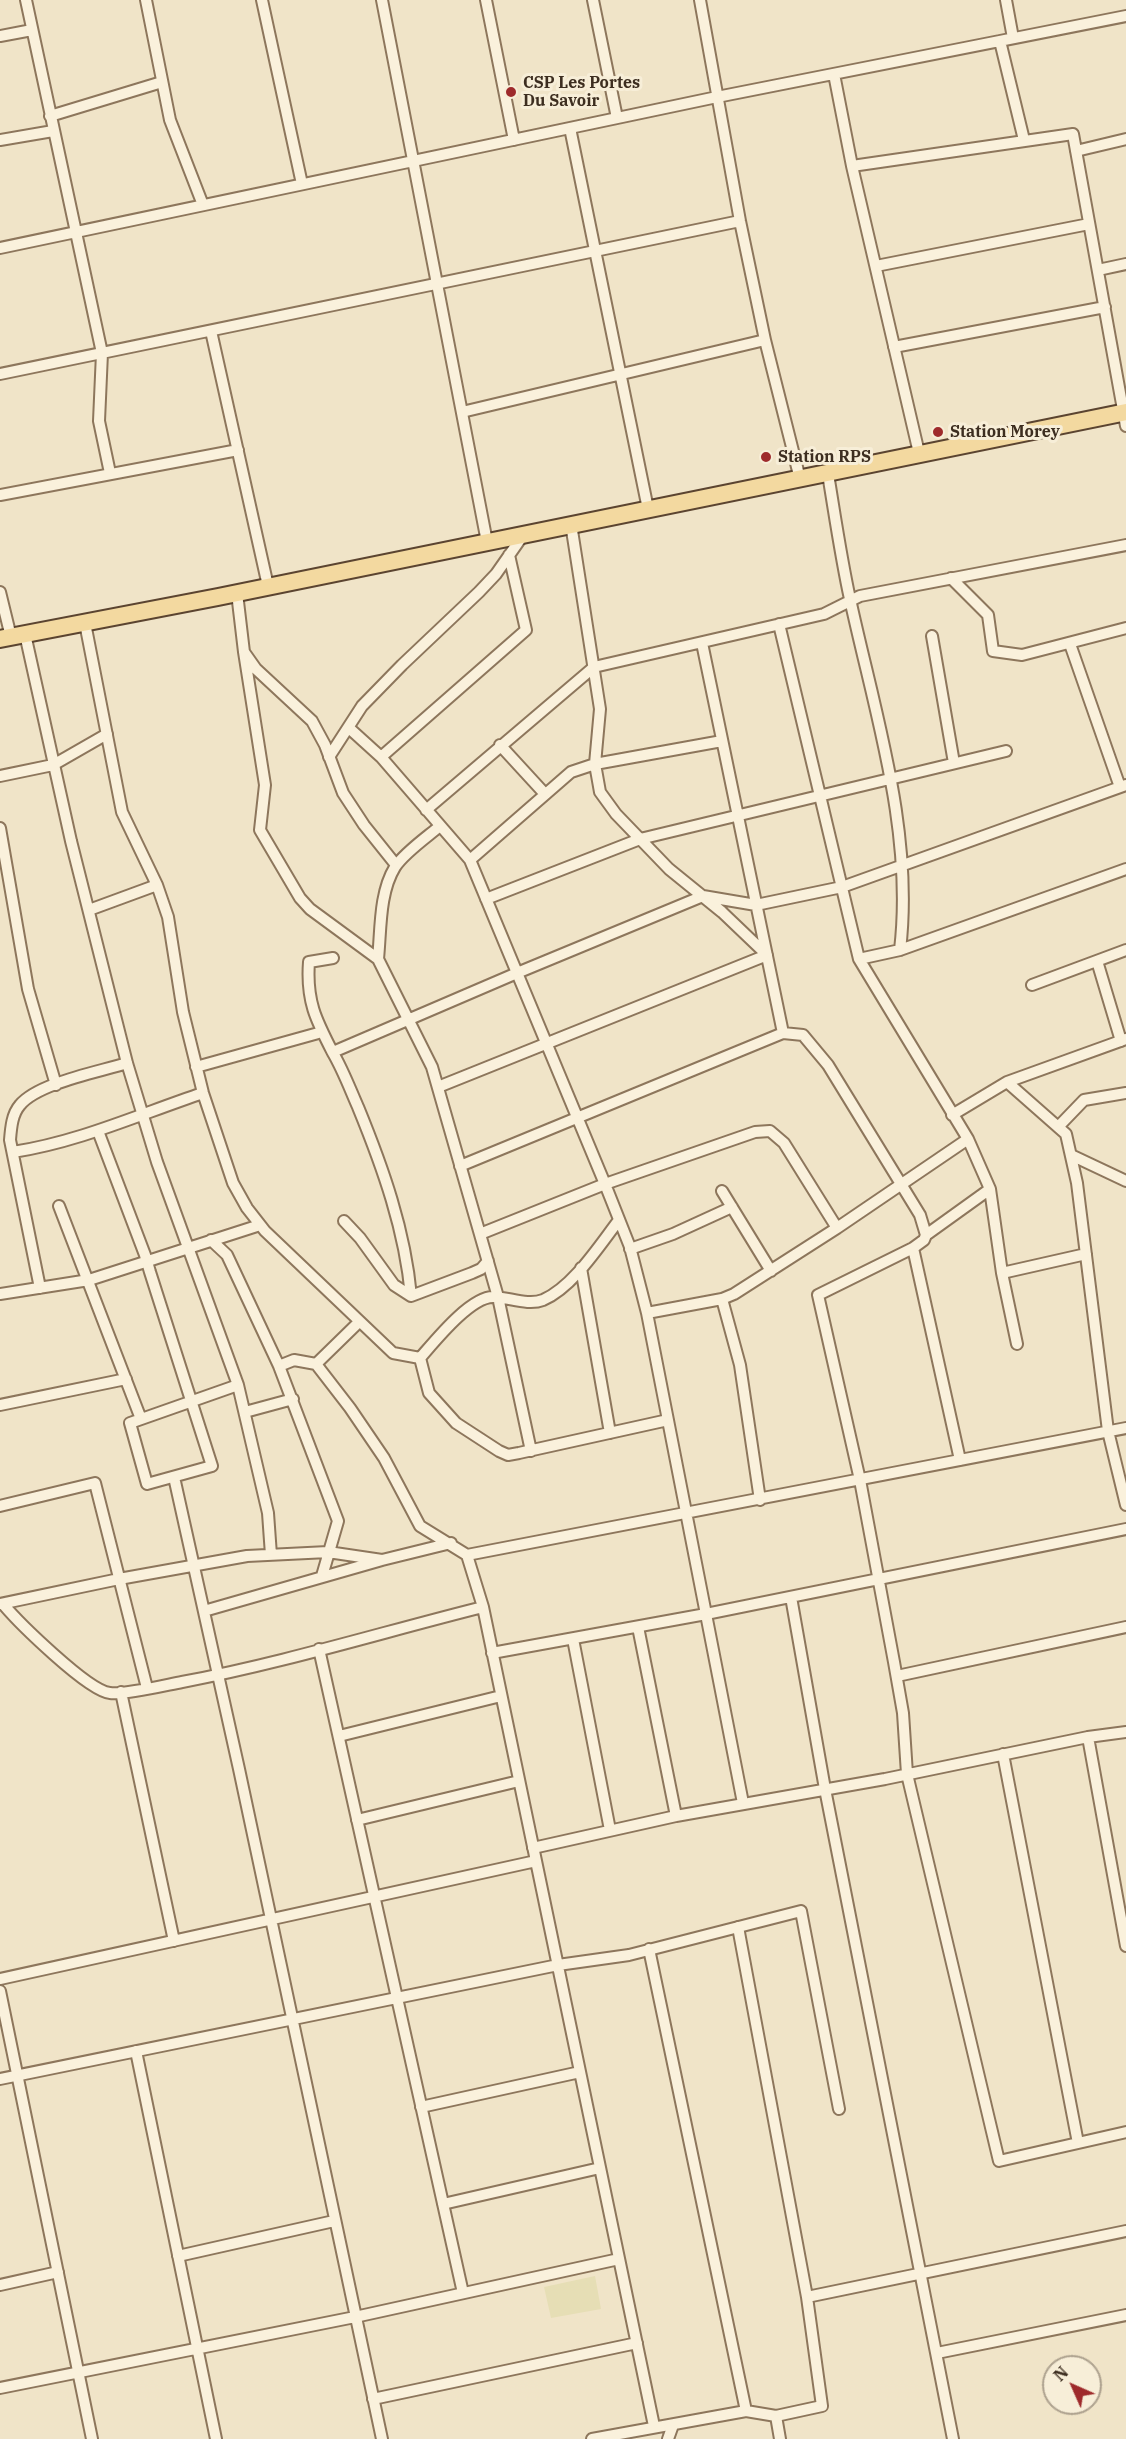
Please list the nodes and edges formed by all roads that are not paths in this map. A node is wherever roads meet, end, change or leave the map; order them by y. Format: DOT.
graph roads {
  1 [pos="26,0"];
  2 [pos="146,0"];
  3 [pos="262,0"];
  4 [pos="382,0"];
  5 [pos="486,0"];
  6 [pos="593,0"];
  7 [pos="700,0"];
  8 [pos="1006,0"];
  9 [pos="1126,16"];
  10 [pos="32,30"];
  11 [pos="0,36"];
  12 [pos="1013,38"];
  13 [pos="1000,41"];
  14 [pos="834,74"];
  15 [pos="162,82"];
  16 [pos="717,97"];
  17 [pos="50,116"];
  18 [pos="617,118"];
  19 [pos="570,128"];
  20 [pos="53,131"];
  21 [pos="1126,139"];
  22 [pos="0,140"];
  23 [pos="514,140"];
  24 [pos="1024,140"];
  25 [pos="1076,151"];
  26 [pos="413,161"];
  27 [pos="852,166"];
  28 [pos="302,184"];
  29 [pos="203,205"];
  30 [pos="740,221"];
  31 [pos="1089,224"];
  32 [pos="76,232"];
  33 [pos="0,248"];
  34 [pos="595,252"];
  35 [pos="1126,264"];
  36 [pos="876,266"];
  37 [pos="1098,270"];
  38 [pos="437,284"];
  39 [pos="1105,307"];
  40 [pos="211,330"];
  41 [pos="765,340"];
  42 [pos="894,347"];
  43 [pos="102,353"];
  44 [pos="0,374"];
  45 [pos="620,374"];
  46 [pos="462,412"];
  47 [pos="1125,417"];
  48 [pos="238,450"];
  49 [pos="919,453"];
  50 [pos="110,473"];
  51 [pos="828,474"];
  52 [pos="800,479"];
  53 [pos="0,495"];
  54 [pos="648,509"];
  55 [pos="571,524"];
  56 [pos="525,534"];
  57 [pos="487,542"];
  58 [pos="1126,545"];
  59 [pos="509,555"];
  60 [pos="951,578"];
  61 [pos="268,586"];
  62 [pos="0,592"];
  63 [pos="237,593"];
  64 [pos="850,600"];
  65 [pos="86,623"];
  66 [pos="780,624"];
  67 [pos="1126,628"];
  68 [pos="932,636"];
  69 [pos="12,637"];
  70 [pos="702,643"];
  71 [pos="1070,644"];
  72 [pos="244,652"];
  73 [pos="594,667"];
  74 [pos="349,728"];
  75 [pos="107,734"];
  76 [pos="722,741"];
  77 [pos="500,745"];
  78 [pos="1006,751"];
  79 [pos="329,757"];
  80 [pos="381,757"];
  81 [pos="954,763"];
  82 [pos="595,764"];
  83 [pos="53,765"];
  84 [pos="0,776"];
  85 [pos="889,778"];
  86 [pos="1123,786"];
  87 [pos="545,794"];
  88 [pos="820,796"];
  89 [pos="426,810"];
  90 [pos="737,815"];
  91 [pos="440,826"];
  92 [pos="0,828"];
  93 [pos="640,839"];
  94 [pos="470,860"];
  95 [pos="396,865"];
  96 [pos="902,865"];
  97 [pos="1126,869"];
  98 [pos="157,885"];
  99 [pos="842,887"];
  100 [pos="703,896"];
  101 [pos="486,899"];
  102 [pos="756,905"];
  103 [pos="89,910"];
  104 [pos="900,950"];
  105 [pos="1126,950"];
  106 [pos="767,955"];
  107 [pos="333,958"];
  108 [pos="378,959"];
  109 [pos="859,959"];
  110 [pos="1097,961"];
  111 [pos="517,972"];
  112 [pos="1032,985"];
  113 [pos="408,1020"];
  114 [pos="322,1032"];
  115 [pos="783,1033"];
  116 [pos="1124,1040"];
  117 [pos="548,1043"];
  118 [pos="333,1052"];
  119 [pos="128,1063"];
  120 [pos="196,1068"];
  121 [pos="1007,1082"];
  122 [pos="56,1084"];
  123 [pos="438,1087"];
  124 [pos="203,1093"];
  125 [pos="1126,1093"];
  126 [pos="142,1113"];
  127 [pos="952,1115"];
  128 [pos="577,1119"];
  129 [pos="1058,1127"];
  130 [pos="98,1131"];
  131 [pos="968,1138"];
  132 [pos="13,1152"];
  133 [pos="1071,1155"];
  134 [pos="460,1166"];
  135 [pos="1126,1181"];
  136 [pos="605,1184"];
  137 [pos="902,1184"];
  138 [pos="990,1189"];
  139 [pos="722,1191"];
  140 [pos="59,1206"];
  141 [pos="732,1207"];
  142 [pos="619,1220"];
  143 [pos="344,1221"];
  144 [pos="260,1225"];
  145 [pos="837,1228"];
  146 [pos="480,1234"];
  147 [pos="926,1235"];
  148 [pos="211,1240"];
  149 [pos="187,1248"];
  150 [pos="913,1248"];
  151 [pos="630,1249"];
  152 [pos="1086,1254"];
  153 [pos="147,1261"];
  154 [pos="488,1262"];
  155 [pos="581,1268"];
  156 [pos="771,1271"];
  157 [pos="1002,1273"];
  158 [pos="88,1280"];
  159 [pos="40,1288"];
  160 [pos="0,1294"];
  161 [pos="411,1296"];
  162 [pos="498,1298"];
  163 [pos="722,1299"];
  164 [pos="647,1313"];
  165 [pos="358,1322"];
  166 [pos="1017,1344"];
  167 [pos="420,1358"];
  168 [pos="316,1365"];
  169 [pos="279,1366"];
  170 [pos="126,1379"];
  171 [pos="238,1385"];
  172 [pos="293,1399"];
  173 [pos="191,1402"];
  174 [pos="0,1405"];
  175 [pos="245,1412"];
  176 [pos="141,1419"];
  177 [pos="668,1420"];
  178 [pos="1126,1428"];
  179 [pos="1108,1431"];
  180 [pos="610,1433"];
  181 [pos="531,1451"];
  182 [pos="960,1460"];
  183 [pos="174,1477"];
  184 [pos="860,1480"];
  185 [pos="760,1500"];
  186 [pos="1126,1505"];
  187 [pos="0,1506"];
  188 [pos="687,1514"];
  189 [pos="1126,1529"];
  190 [pos="451,1544"];
  191 [pos="328,1552"];
  192 [pos="271,1555"];
  193 [pos="467,1555"];
  194 [pos="382,1560"];
  195 [pos="195,1566"];
  196 [pos="322,1576"];
  197 [pos="119,1579"];
  198 [pos="878,1580"];
  199 [pos="791,1597"];
  200 [pos="1,1604"];
  201 [pos="483,1607"];
  202 [pos="204,1611"];
  203 [pos="706,1614"];
  204 [pos="638,1626"];
  205 [pos="1126,1628"];
  206 [pos="573,1639"];
  207 [pos="319,1649"];
  208 [pos="492,1653"];
  209 [pos="217,1675"];
  210 [pos="897,1676"];
  211 [pos="147,1689"];
  212 [pos="122,1692"];
  213 [pos="501,1696"];
  214 [pos="1126,1732"];
  215 [pos="339,1736"];
  216 [pos="1088,1737"];
  217 [pos="1003,1754"];
  218 [pos="907,1774"];
  219 [pos="519,1781"];
  220 [pos="825,1789"];
  221 [pos="743,1803"];
  222 [pos="676,1816"];
  223 [pos="357,1820"];
  224 [pos="610,1830"];
  225 [pos="533,1848"];
  226 [pos="536,1861"];
  227 [pos="374,1897"];
  228 [pos="271,1920"];
  229 [pos="738,1927"];
  230 [pos="174,1941"];
  231 [pos="1126,1946"];
  232 [pos="649,1949"];
  233 [pos="558,1965"];
  234 [pos="0,1979"];
  235 [pos="0,1991"];
  236 [pos="397,1998"];
  237 [pos="291,2019"];
  238 [pos="136,2051"];
  239 [pos="580,2072"];
  240 [pos="18,2076"];
  241 [pos="0,2079"];
  242 [pos="421,2107"];
  243 [pos="839,2109"];
  244 [pos="1126,2132"];
  245 [pos="1078,2143"];
  246 [pos="600,2168"];
  247 [pos="443,2204"];
  248 [pos="334,2221"];
  249 [pos="1126,2231"];
  250 [pos="178,2256"];
  251 [pos="619,2259"];
  252 [pos="58,2272"];
  253 [pos="921,2274"];
  254 [pos="0,2285"];
  255 [pos="463,2293"];
  256 [pos="807,2297"];
  257 [pos="1126,2315"];
  258 [pos="355,2317"];
  259 [pos="637,2343"];
  260 [pos="197,2348"];
  261 [pos="937,2353"];
  262 [pos="78,2372"];
  263 [pos="0,2388"];
  264 [pos="373,2399"];
  265 [pos="746,2411"];
  266 [pos="776,2416"];
  267 [pos="673,2425"];
  268 [pos="654,2426"];
  269 [pos="92,2439"];
  270 [pos="216,2439"];
  271 [pos="382,2439"];
  272 [pos="592,2439"];
  273 [pos="668,2439"];
  274 [pos="780,2439"];
  275 [pos="953,2439"];
  1 -- 10 [label="street"];
  2 -- 15 [label="street"];
  3 -- 28 [label="street"];
  4 -- 26 [label="street"];
  5 -- 23 [label="street"];
  6 -- 18 [label="street"];
  7 -- 16 [label="street"];
  8 -- 12 [label="street"];
  9 -- 12 [label="street"];
  10 -- 11 [label="street"];
  10 -- 17 [label="street"];
  12 -- 13 [label="street"];
  13 -- 14 [label="street"];
  13 -- 24 [label="street"];
  14 -- 16 [label="street"];
  14 -- 27 [label="street"];
  15 -- 17 [label="street"];
  15 -- 29 [label="street"];
  16 -- 18 [label="street"];
  16 -- 30 [label="street"];
  17 -- 20 [label="street"];
  18 -- 19 [label="street"];
  19 -- 23 [label="street"];
  19 -- 34 [label="street"];
  20 -- 22 [label="street"];
  20 -- 32 [label="street"];
  21 -- 25 [label="street"];
  23 -- 26 [label="street"];
  24 -- 25 [label="street"];
  24 -- 27 [label="street"];
  25 -- 31 [label="street"];
  26 -- 28 [label="street"];
  26 -- 38 [label="street"];
  27 -- 36 [label="street"];
  28 -- 29 [label="street"];
  29 -- 32 [label="street"];
  30 -- 34 [label="street"];
  30 -- 41 [label="street"];
  31 -- 36 [label="street"];
  31 -- 37 [label="street"];
  32 -- 33 [label="street"];
  32 -- 43 [label="street"];
  34 -- 38 [label="street"];
  34 -- 45 [label="street"];
  35 -- 37 [label="street"];
  36 -- 42 [label="street"];
  37 -- 39 [label="street"];
  38 -- 40 [label="street"];
  38 -- 46 [label="street"];
  39 -- 42 [label="street"];
  39 -- 47 [label="street"];
  40 -- 43 [label="street"];
  40 -- 48 [label="street"];
  41 -- 45 [label="street"];
  41 -- 52 [label="street"];
  42 -- 49 [label="street"];
  43 -- 44 [label="street"];
  43 -- 50 [label="street"];
  45 -- 46 [label="street"];
  45 -- 54 [label="street"];
  46 -- 57 [label="street"];
  47 -- 49 [label="main road"];
  48 -- 50 [label="street"];
  48 -- 61 [label="street"];
  49 -- 51 [label="main road"];
  50 -- 53 [label="street"];
  51 -- 52 [label="main road"];
  51 -- 64 [label="street"];
  52 -- 54 [label="main road"];
  54 -- 55 [label="main road"];
  55 -- 56 [label="main road"];
  55 -- 73 [label="street"];
  56 -- 57 [label="main road"];
  56 -- 59 [label="street"];
  57 -- 61 [label="main road"];
  58 -- 60 [label="street"];
  59 -- 74 [label="street"];
  59 -- 80 [label="street"];
  60 -- 64 [label="street"];
  60 -- 71 [label="street"];
  61 -- 63 [label="main road"];
  62 -- 69 [label="street"];
  63 -- 65 [label="main road"];
  63 -- 72 [label="street"];
  64 -- 66 [label="street"];
  64 -- 85 [label="street"];
  65 -- 69 [label="main road"];
  65 -- 75 [label="street"];
  66 -- 70 [label="street"];
  66 -- 88 [label="street"];
  67 -- 71 [label="street"];
  68 -- 81 [label="street"];
  69 -- 83 [label="street"];
  70 -- 73 [label="street"];
  70 -- 76 [label="street"];
  71 -- 86 [label="street"];
  72 -- 79 [label="street"];
  72 -- 108 [label="street"];
  73 -- 77 [label="street"];
  73 -- 82 [label="street"];
  74 -- 79 [label="street"];
  74 -- 80 [label="street"];
  75 -- 83 [label="street"];
  75 -- 98 [label="street"];
  76 -- 82 [label="street"];
  76 -- 90 [label="street"];
  77 -- 87 [label="street"];
  77 -- 89 [label="street"];
  78 -- 81 [label="street"];
  79 -- 95 [label="street"];
  80 -- 89 [label="street"];
  81 -- 85 [label="street"];
  82 -- 87 [label="street"];
  82 -- 93 [label="street"];
  83 -- 84 [label="street"];
  83 -- 103 [label="street"];
  85 -- 88 [label="street"];
  85 -- 96 [label="street"];
  86 -- 96 [label="street"];
  87 -- 94 [label="street"];
  88 -- 90 [label="street"];
  88 -- 99 [label="street"];
  89 -- 91 [label="street"];
  90 -- 93 [label="street"];
  90 -- 102 [label="street"];
  91 -- 94 [label="street"];
  91 -- 95 [label="street"];
  92 -- 122 [label="street"];
  93 -- 100 [label="street"];
  93 -- 101 [label="street"];
  94 -- 101 [label="street"];
  95 -- 108 [label="street"];
  96 -- 99 [label="street"];
  96 -- 104 [label="street"];
  97 -- 104 [label="street"];
  98 -- 103 [label="street"];
  98 -- 120 [label="street"];
  99 -- 102 [label="street"];
  99 -- 109 [label="street"];
  100 -- 102 [label="street"];
  100 -- 106 [label="street"];
  100 -- 111 [label="street"];
  101 -- 111 [label="street"];
  102 -- 106 [label="street"];
  103 -- 119 [label="street"];
  104 -- 109 [label="street"];
  105 -- 110 [label="street"];
  106 -- 115 [label="street"];
  106 -- 117 [label="street"];
  107 -- 114 [label="street"];
  108 -- 113 [label="street"];
  109 -- 127 [label="street"];
  110 -- 112 [label="street"];
  110 -- 116 [label="street"];
  111 -- 113 [label="street"];
  111 -- 117 [label="street"];
  113 -- 118 [label="street"];
  113 -- 123 [label="street"];
  114 -- 118 [label="street"];
  114 -- 120 [label="street"];
  115 -- 128 [label="street"];
  115 -- 137 [label="street"];
  116 -- 121 [label="street"];
  117 -- 123 [label="street"];
  117 -- 128 [label="street"];
  118 -- 161 [label="street"];
  119 -- 122 [label="street"];
  119 -- 126 [label="street"];
  120 -- 124 [label="street"];
  121 -- 127 [label="street"];
  121 -- 129 [label="street"];
  122 -- 132 [label="street"];
  123 -- 134 [label="street"];
  124 -- 126 [label="street"];
  124 -- 144 [label="street"];
  125 -- 129 [label="street"];
  126 -- 130 [label="street"];
  126 -- 149 [label="street"];
  127 -- 131 [label="street"];
  128 -- 134 [label="street"];
  128 -- 136 [label="street"];
  129 -- 133 [label="street"];
  130 -- 132 [label="street"];
  130 -- 153 [label="street"];
  131 -- 137 [label="street"];
  131 -- 138 [label="street"];
  132 -- 159 [label="street"];
  133 -- 135 [label="street"];
  133 -- 152 [label="street"];
  134 -- 146 [label="street"];
  136 -- 142 [label="street"];
  136 -- 145 [label="street"];
  136 -- 146 [label="street"];
  137 -- 145 [label="street"];
  137 -- 147 [label="street"];
  138 -- 147 [label="street"];
  138 -- 157 [label="street"];
  139 -- 141 [label="street"];
  140 -- 158 [label="street"];
  141 -- 151 [label="street"];
  141 -- 156 [label="street"];
  142 -- 151 [label="street"];
  142 -- 155 [label="street"];
  143 -- 161 [label="street"];
  144 -- 148 [label="street"];
  144 -- 165 [label="street"];
  145 -- 156 [label="street"];
  146 -- 154 [label="street"];
  147 -- 150 [label="street"];
  148 -- 149 [label="street"];
  148 -- 169 [label="street"];
  149 -- 153 [label="street"];
  149 -- 171 [label="street"];
  150 -- 182 [label="street"];
  150 -- 184 [label="street"];
  151 -- 164 [label="street"];
  152 -- 157 [label="street"];
  152 -- 179 [label="street"];
  153 -- 158 [label="street"];
  153 -- 173 [label="street"];
  154 -- 161 [label="street"];
  154 -- 162 [label="street"];
  155 -- 162 [label="street"];
  155 -- 180 [label="street"];
  156 -- 163 [label="street"];
  157 -- 166 [label="street"];
  158 -- 159 [label="street"];
  158 -- 170 [label="street"];
  159 -- 160 [label="street"];
  162 -- 167 [label="street"];
  162 -- 181 [label="street"];
  163 -- 164 [label="street"];
  163 -- 185 [label="street"];
  164 -- 177 [label="street"];
  165 -- 167 [label="street"];
  165 -- 168 [label="street"];
  167 -- 181 [label="street"];
  168 -- 169 [label="street"];
  168 -- 190 [label="street"];
  169 -- 172 [label="street"];
  170 -- 174 [label="street"];
  170 -- 176 [label="street"];
  171 -- 173 [label="street"];
  171 -- 175 [label="street"];
  172 -- 175 [label="street"];
  172 -- 191 [label="street"];
  173 -- 176 [label="street"];
  173 -- 183 [label="street"];
  175 -- 192 [label="street"];
  176 -- 183 [label="street"];
  177 -- 180 [label="street"];
  177 -- 188 [label="street"];
  178 -- 179 [label="street"];
  179 -- 182 [label="street"];
  179 -- 186 [label="street"];
  180 -- 181 [label="street"];
  182 -- 184 [label="street"];
  183 -- 195 [label="street"];
  184 -- 185 [label="street"];
  184 -- 198 [label="street"];
  185 -- 188 [label="street"];
  187 -- 197 [label="street"];
  188 -- 193 [label="street"];
  188 -- 203 [label="street"];
  189 -- 198 [label="street"];
  190 -- 193 [label="street"];
  190 -- 194 [label="street"];
  191 -- 192 [label="street"];
  191 -- 194 [label="street"];
  191 -- 196 [label="street"];
  192 -- 195 [label="street"];
  193 -- 201 [label="street"];
  194 -- 196 [label="street"];
  195 -- 197 [label="street"];
  195 -- 202 [label="street"];
  196 -- 202 [label="street"];
  197 -- 200 [label="street"];
  197 -- 211 [label="street"];
  198 -- 199 [label="street"];
  198 -- 210 [label="street"];
  199 -- 203 [label="street"];
  199 -- 220 [label="street"];
  200 -- 212 [label="street"];
  201 -- 207 [label="street"];
  201 -- 208 [label="street"];
  202 -- 209 [label="street"];
  203 -- 204 [label="street"];
  203 -- 221 [label="street"];
  204 -- 206 [label="street"];
  204 -- 222 [label="street"];
  205 -- 210 [label="street"];
  206 -- 208 [label="street"];
  206 -- 224 [label="street"];
  207 -- 209 [label="street"];
  207 -- 215 [label="street"];
  208 -- 213 [label="street"];
  209 -- 211 [label="street"];
  209 -- 228 [label="street"];
  210 -- 218 [label="street"];
  211 -- 212 [label="street"];
  212 -- 230 [label="street"];
  213 -- 215 [label="street"];
  213 -- 219 [label="street"];
  214 -- 216 [label="street"];
  215 -- 223 [label="street"];
  216 -- 217 [label="street"];
  216 -- 231 [label="street"];
  217 -- 218 [label="street"];
  217 -- 245 [label="street"];
  218 -- 220 [label="street"];
  218 -- 245 [label="street"];
  219 -- 223 [label="street"];
  219 -- 225 [label="street"];
  220 -- 221 [label="street"];
  220 -- 253 [label="street"];
  221 -- 222 [label="street"];
  222 -- 224 [label="street"];
  223 -- 227 [label="street"];
  224 -- 225 [label="street"];
  225 -- 226 [label="street"];
  226 -- 227 [label="street"];
  226 -- 233 [label="street"];
  227 -- 228 [label="street"];
  227 -- 236 [label="street"];
  228 -- 230 [label="street"];
  228 -- 237 [label="street"];
  229 -- 232 [label="street"];
  229 -- 243 [label="street"];
  229 -- 256 [label="street"];
  230 -- 234 [label="street"];
  232 -- 233 [label="street"];
  232 -- 265 [label="street"];
  233 -- 236 [label="street"];
  233 -- 239 [label="street"];
  235 -- 240 [label="street"];
  236 -- 237 [label="street"];
  236 -- 242 [label="street"];
  237 -- 238 [label="street"];
  237 -- 248 [label="street"];
  238 -- 240 [label="street"];
  238 -- 250 [label="street"];
  239 -- 242 [label="street"];
  239 -- 246 [label="street"];
  240 -- 241 [label="street"];
  240 -- 252 [label="street"];
  242 -- 247 [label="street"];
  244 -- 245 [label="street"];
  246 -- 247 [label="street"];
  246 -- 251 [label="street"];
  247 -- 255 [label="street"];
  248 -- 250 [label="street"];
  248 -- 258 [label="street"];
  249 -- 253 [label="street"];
  250 -- 260 [label="street"];
  251 -- 255 [label="street"];
  251 -- 259 [label="street"];
  252 -- 254 [label="street"];
  252 -- 262 [label="street"];
  253 -- 256 [label="street"];
  253 -- 261 [label="street"];
  255 -- 258 [label="street"];
  256 -- 266 [label="street"];
  257 -- 261 [label="street"];
  258 -- 260 [label="street"];
  258 -- 264 [label="street"];
  259 -- 264 [label="street"];
  259 -- 268 [label="street"];
  260 -- 262 [label="street"];
  260 -- 270 [label="street"];
  261 -- 275 [label="street"];
  262 -- 263 [label="street"];
  262 -- 269 [label="street"];
  264 -- 271 [label="street"];
  265 -- 266 [label="street"];
  265 -- 267 [label="street"];
  266 -- 274 [label="street"];
  267 -- 268 [label="street"];
  267 -- 273 [label="street"];
  268 -- 272 [label="street"];
}
